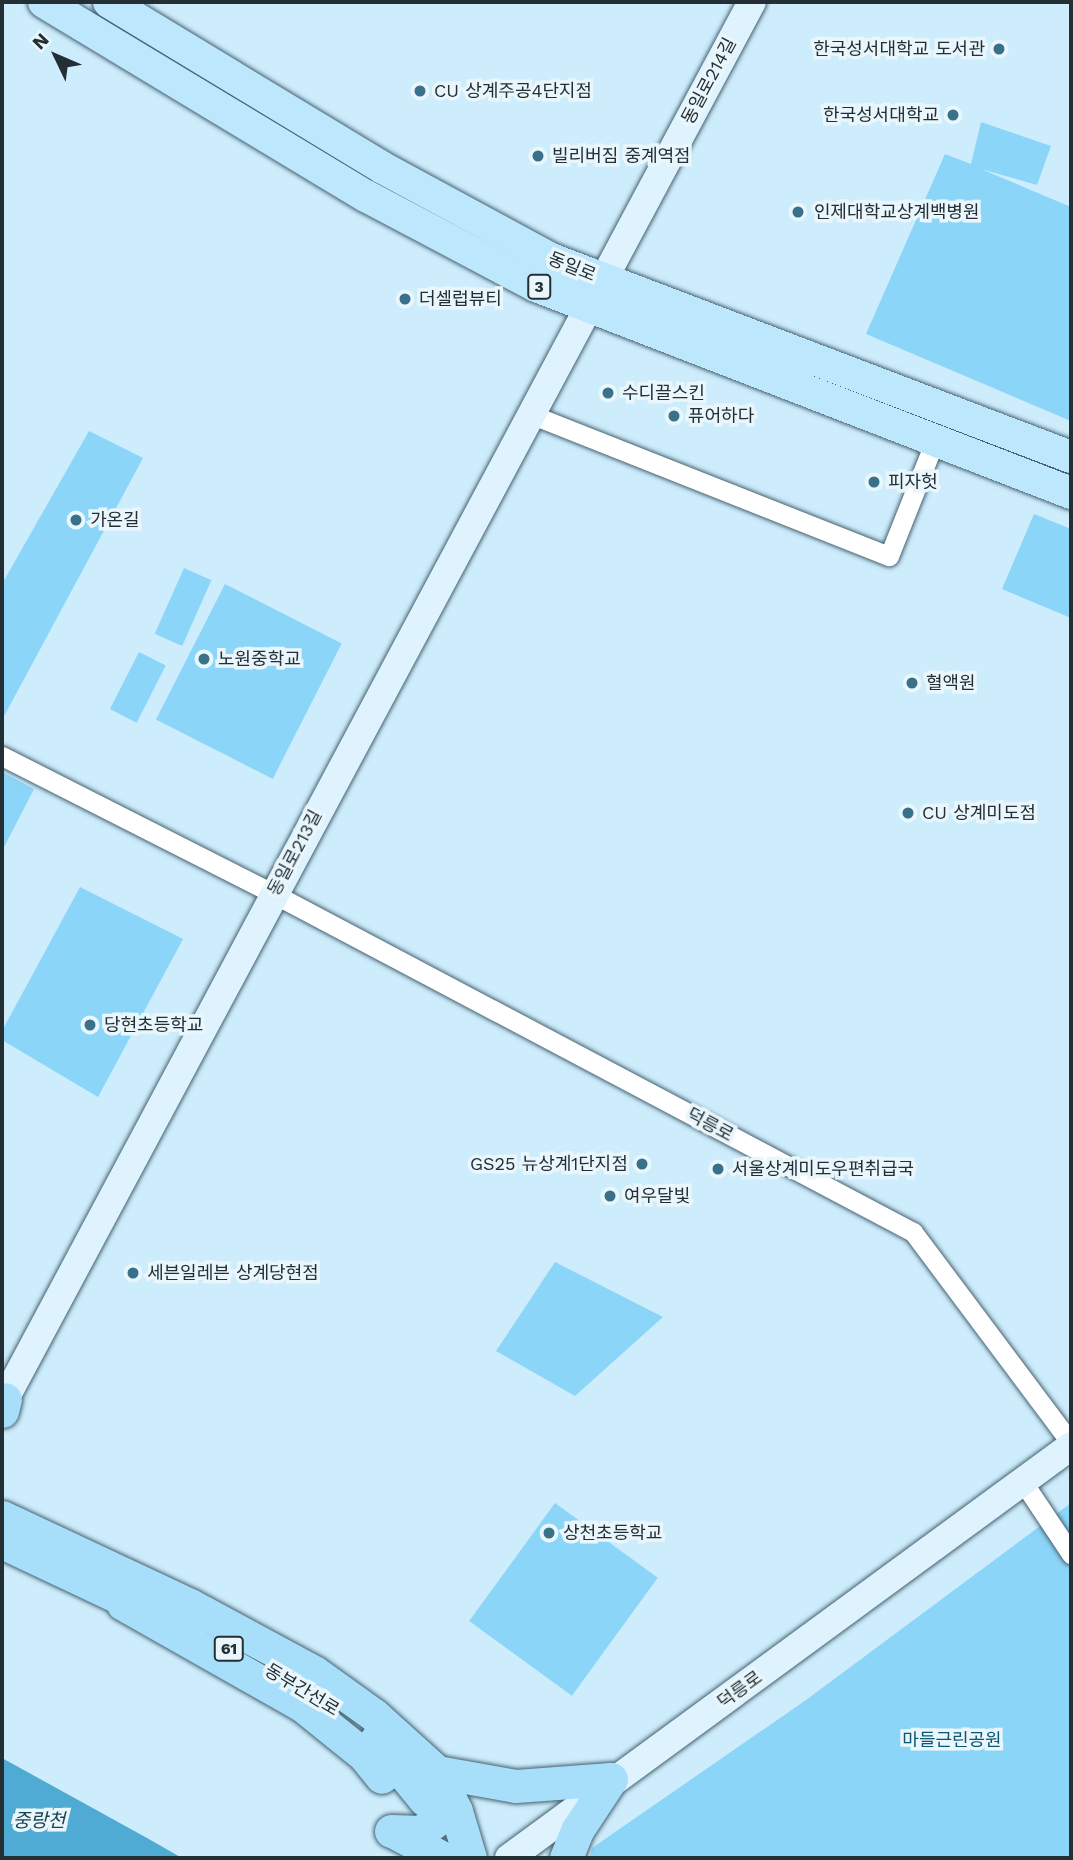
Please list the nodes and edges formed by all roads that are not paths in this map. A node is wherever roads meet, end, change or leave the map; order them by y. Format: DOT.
graph roads {
  1 [pos="44,2"];
  2 [pos="109,2"];
  3 [pos="752,2"];
  4 [pos="601,279"];
  5 [pos="586,307"];
  6 [pos="530,414"];
  7 [pos="936,438"];
  8 [pos="1071,457"];
  9 [pos="1071,493"];
  10 [pos="2,756"];
  11 [pos="274,894"];
  12 [pos="3,1405"];
  13 [pos="1071,1444"];
  14 [pos="1023,1482"];
  15 [pos="2,1505"];
  16 [pos="2,1517"];
  17 [pos="2,1542"];
  18 [pos="35,1545"];
  19 [pos="1071,1554"];
  20 [pos="76,1579"];
  21 [pos="149,1586"];
  22 [pos="237,1653"];
  23 [pos="611,1779"];
  24 [pos="417,1805"];
  25 [pos="443,1858"];
  26 [pos="470,1858"];
  27 [pos="509,1858"];
  28 [pos="566,1858"];
  1 -- 5 [label="main road, 동일로 / 3"];
  2 -- 4 [label="main road, 동일로 / 3"];
  3 -- 4 [label="main road, 동일로214길"];
  4 -- 5 [label="main road, 동일로214길"];
  4 -- 8 [label="main road, 동일로 / 3"];
  5 -- 6 [label="main road, 동일로213길"];
  5 -- 7 [label="main road, 동일로 / 3"];
  6 -- 7 [label="street"];
  6 -- 11 [label="main road, 동일로213길"];
  7 -- 9 [label="main road, 동일로 / 3"];
  10 -- 11 [label="street, 덕릉로"];
  11 -- 12 [label="main road, 동일로213길"];
  11 -- 13 [label="street, 덕릉로"];
  13 -- 14 [label="main road, 덕릉로"];
  14 -- 19 [label="street"];
  14 -- 23 [label="main road, 덕릉로"];
  15 -- 18 [label="highway"];
  16 -- 18 [label="highway"];
  17 -- 18 [label="highway, 동부간선로 / 61"];
  18 -- 20 [label="highway, 동부간선로 / 61"];
  18 -- 21 [label="highway"];
  20 -- 22 [label="highway, 동부간선로 / 61"];
  20 -- 24 [label="highway, 동부간선로 / 61"];
  21 -- 22 [label="highway"];
  21 -- 24 [label="highway"];
  22 -- 24 [label="highway, 동부간선로 / 61"];
  23 -- 24 [label="highway"];
  23 -- 27 [label="main road, 덕릉로"];
  23 -- 28 [label="highway"];
  24 -- 25 [label="highway"];
  24 -- 26 [label="highway"];
}
